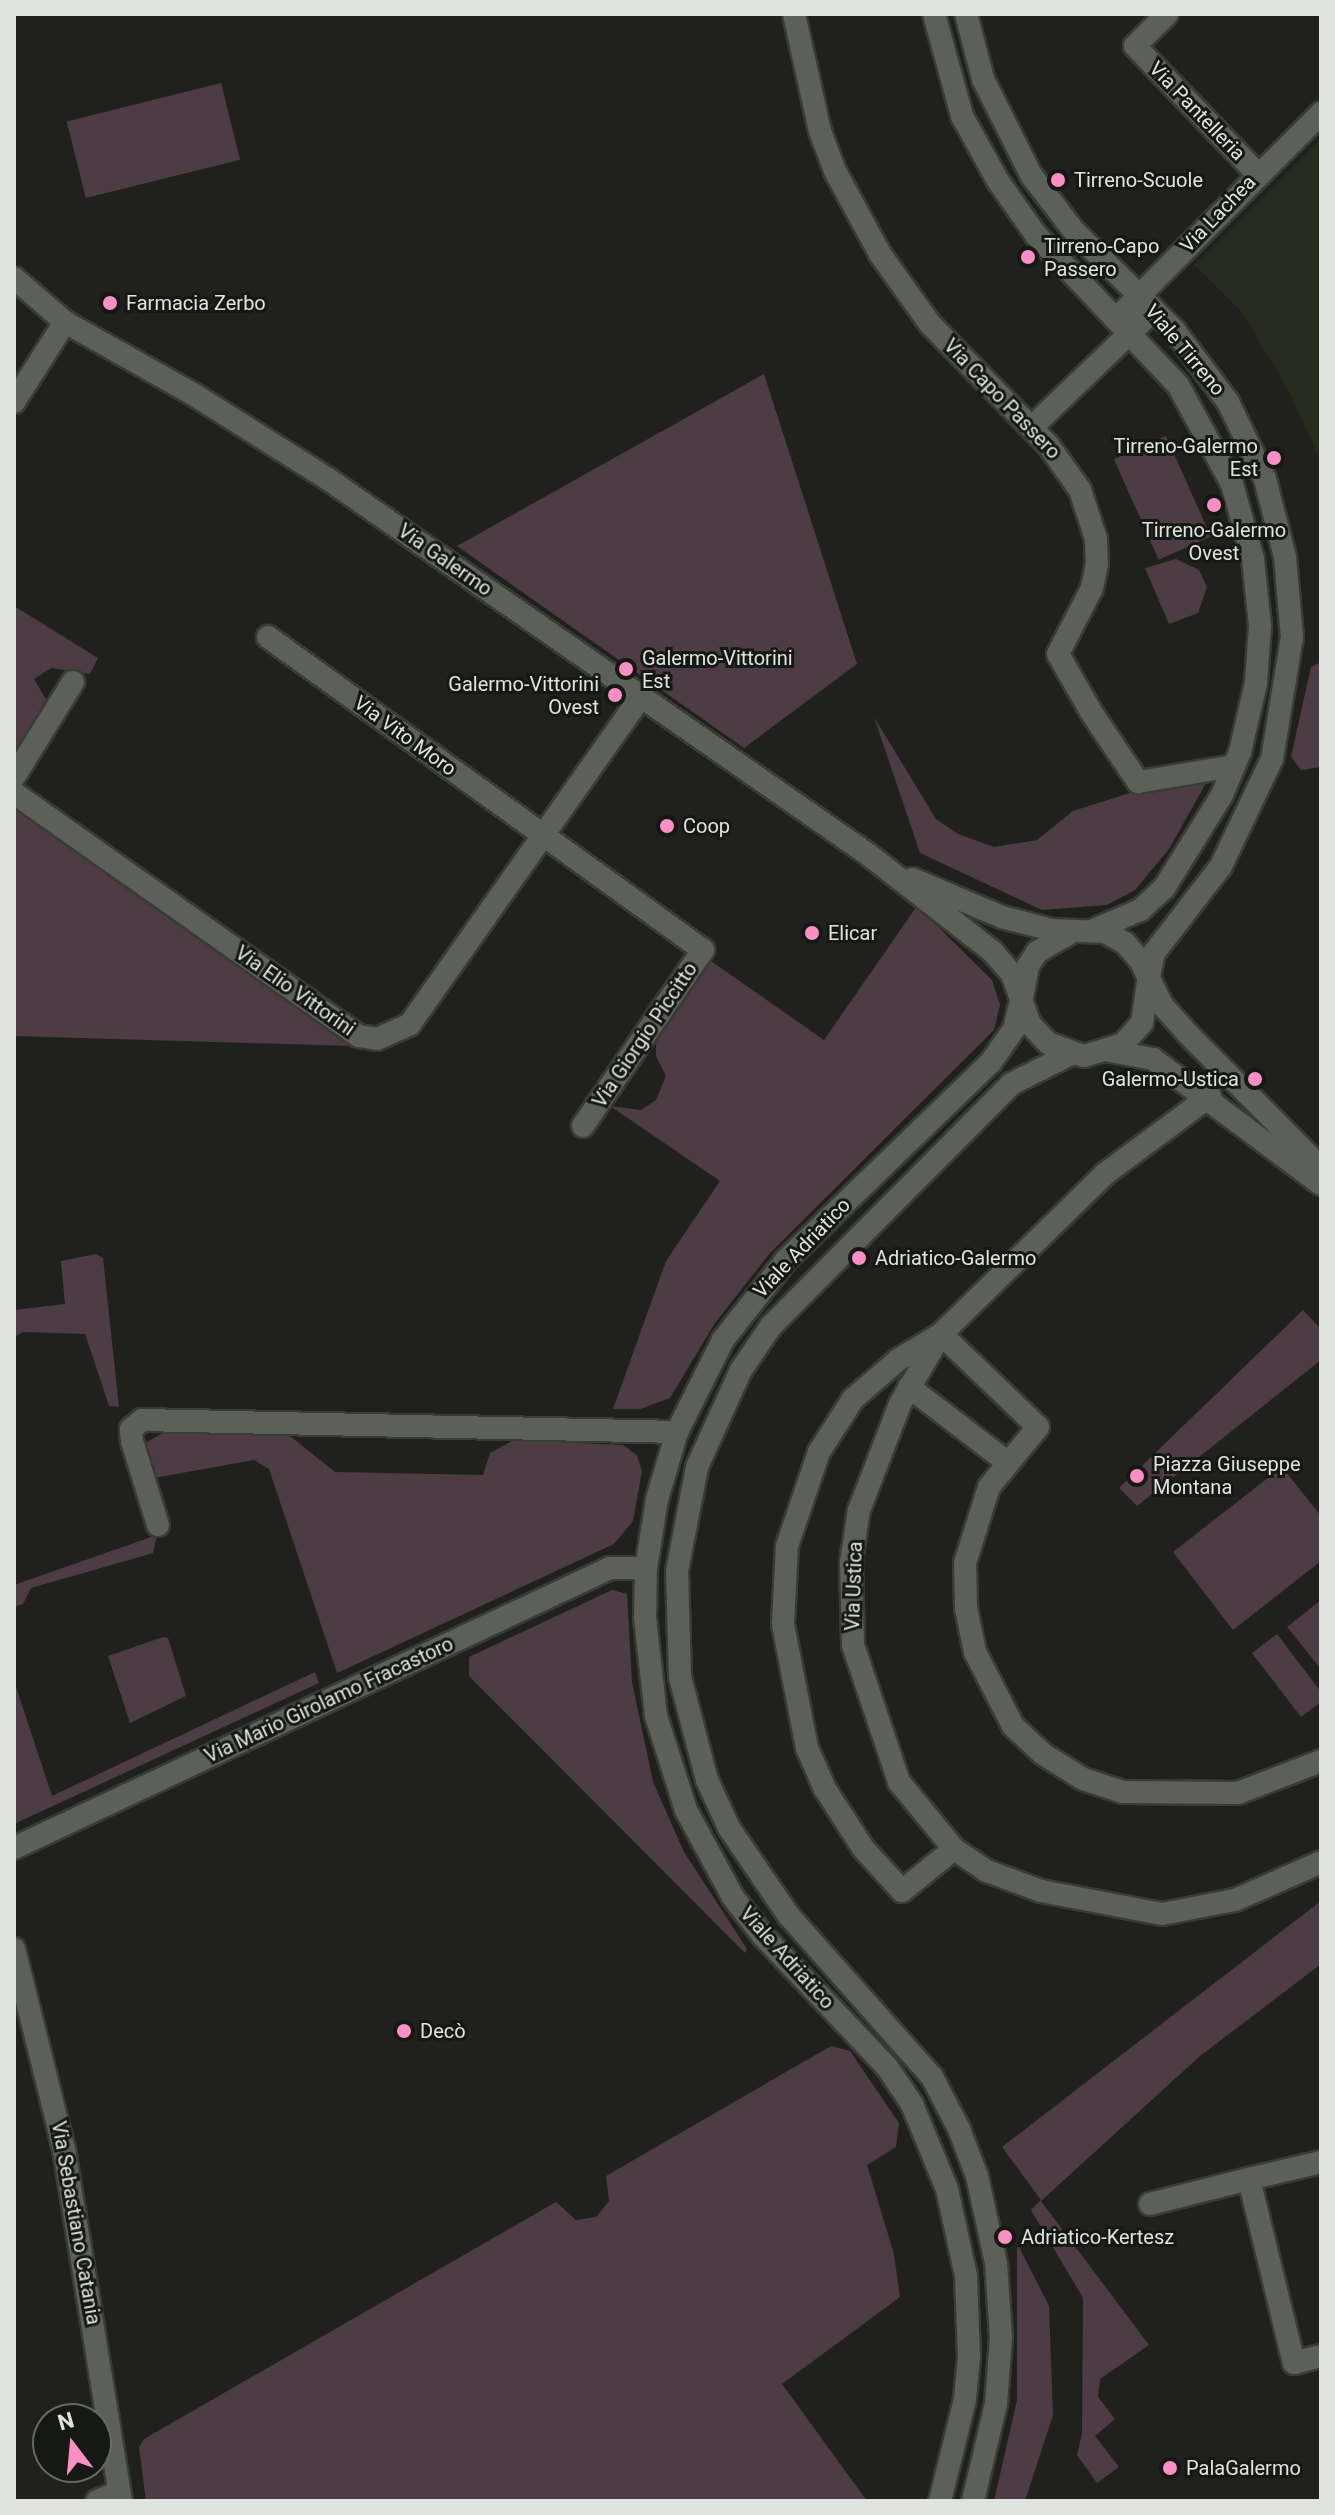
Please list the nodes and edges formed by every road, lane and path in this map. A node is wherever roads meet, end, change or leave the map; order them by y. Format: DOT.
graph roads {
  1 [pos="794,14"];
  2 [pos="934,14"];
  3 [pos="966,14"];
  4 [pos="1167,14"];
  5 [pos="1321,113"];
  6 [pos="1257,173"];
  7 [pos="14,278"];
  8 [pos="1146,302"];
  9 [pos="65,322"];
  10 [pos="1124,324"];
  11 [pos="14,402"];
  12 [pos="1032,427"];
  13 [pos="268,637"];
  14 [pos="73,682"];
  15 [pos="641,696"];
  16 [pos="1234,766"];
  17 [pos="14,777"];
  18 [pos="14,793"];
  19 [pos="541,835"];
  20 [pos="869,855"];
  21 [pos="1087,930"];
  22 [pos="1148,982"];
  23 [pos="1022,998"];
  24 [pos="1110,1051"];
  25 [pos="1071,1054"];
  26 [pos="1210,1096"];
  27 [pos="583,1126"];
  28 [pos="1321,1168"];
  29 [pos="1321,1184"];
  30 [pos="941,1334"];
  31 [pos="909,1387"];
  32 [pos="677,1432"];
  33 [pos="1007,1462"];
  34 [pos="158,1525"];
  35 [pos="646,1568"];
  36 [pos="1321,1761"];
  37 [pos="14,1848"];
  38 [pos="954,1849"];
  39 [pos="1321,1862"];
  40 [pos="14,1949"];
  41 [pos="21,2001"];
  42 [pos="1321,2162"];
  43 [pos="1249,2179"];
  44 [pos="1150,2204"];
  45 [pos="1321,2356"];
  46 [pos="120,2497"];
  47 [pos="97,2501"];
  48 [pos="940,2501"];
  49 [pos="973,2501"];
  1 -- 12 [label="street, Via Capo Passero"];
  2 -- 10 [label="street, Viale Tirreno"];
  3 -- 8 [label="street, Viale Tirreno"];
  4 -- 6 [label="street, Via Pantelleria"];
  5 -- 6 [label="street, Via Lachea"];
  6 -- 8 [label="street, Via Lachea"];
  7 -- 9 [label="street, Via Galermo"];
  8 -- 10 [label="street, Via Lachea"];
  8 -- 22 [label="street, Viale Tirreno"];
  9 -- 11 [label="street"];
  9 -- 15 [label="street, Via Galermo"];
  10 -- 12 [label="street"];
  10 -- 16 [label="street, Viale Tirreno"];
  12 -- 16 [label="street, Via Capo Passero"];
  13 -- 19 [label="street, Via Vito Moro"];
  14 -- 17 [label="street"];
  15 -- 19 [label="street, Via Elio Vittorini"];
  15 -- 20 [label="street, Via Galermo"];
  16 -- 21 [label="street, Viale Tirreno"];
  18 -- 19 [label="street, Via Elio Vittorini"];
  19 -- 27 [label="street, Via Giorgio Piccitto"];
  20 -- 21 [label="street"];
  20 -- 23 [label="street"];
  21 -- 22 [label="street"];
  21 -- 23 [label="street"];
  22 -- 24 [label="street"];
  22 -- 28 [label="street"];
  23 -- 25 [label="street"];
  23 -- 32 [label="street, Viale Adriatico"];
  24 -- 25 [label="street"];
  24 -- 26 [label="street"];
  25 -- 49 [label="street, Viale Adriatico"];
  26 -- 29 [label="street"];
  26 -- 30 [label="street, Via Ustica"];
  30 -- 31 [label="street, Via Ustica"];
  30 -- 33 [label="street"];
  30 -- 38 [label="street"];
  31 -- 33 [label="street"];
  31 -- 38 [label="street, Via Ustica"];
  32 -- 34 [label="street"];
  32 -- 35 [label="street, Viale Adriatico"];
  33 -- 36 [label="street"];
  35 -- 37 [label="street, Via Mario Girolamo Fracastoro"];
  35 -- 48 [label="street, Viale Adriatico"];
  38 -- 39 [label="street, Via Ustica"];
  40 -- 41 [label="street, Via Sebastiano Catania"];
  41 -- 46 [label="street, Via Sebastiano Catania"];
  42 -- 43 [label="street"];
  43 -- 44 [label="street"];
  43 -- 45 [label="street"];
  46 -- 47 [label="street"];
}
